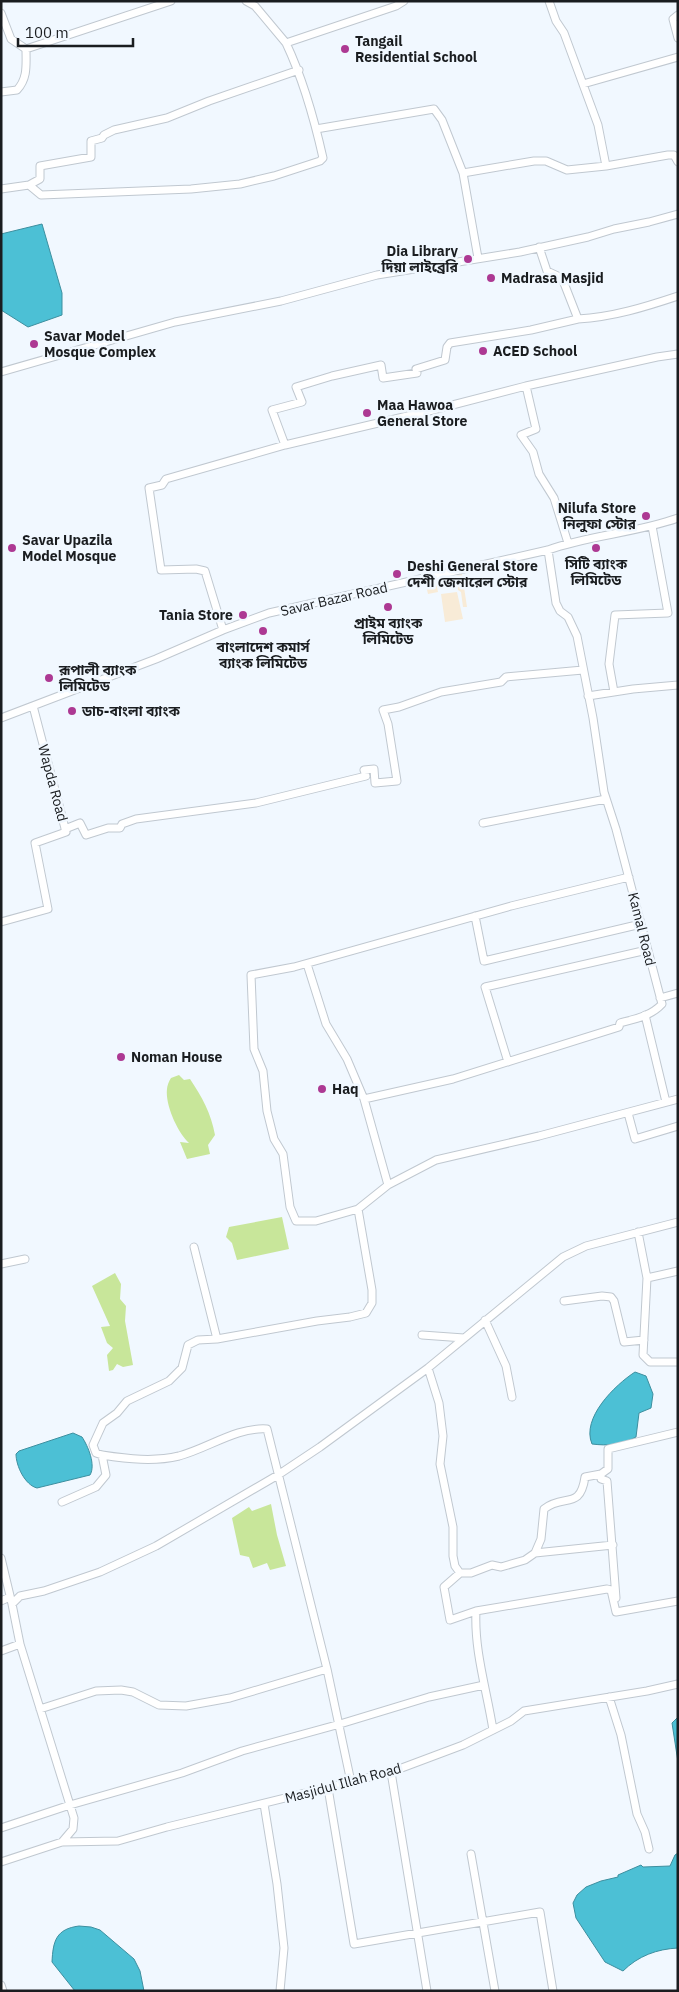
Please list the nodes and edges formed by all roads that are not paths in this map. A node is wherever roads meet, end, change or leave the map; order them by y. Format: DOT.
graph roads {
  1 [pos="170,1"];
  2 [pos="246,1"];
  3 [pos="404,1"];
  4 [pos="549,1"];
  5 [pos="1,13"];
  6 [pos="678,15"];
  7 [pos="678,38"];
  8 [pos="286,43"];
  9 [pos="26,50"];
  10 [pos="678,57"];
  11 [pos="299,70"];
  12 [pos="583,84"];
  13 [pos="1,92"];
  14 [pos="316,129"];
  15 [pos="678,162"];
  16 [pos="606,166"];
  17 [pos="463,173"];
  18 [pos="29,185"];
  19 [pos="1,189"];
  20 [pos="678,214"];
  21 [pos="539,247"];
  22 [pos="478,258"];
  23 [pos="678,296"];
  24 [pos="578,319"];
  25 [pos="678,354"];
  26 [pos="1,372"];
  27 [pos="526,386"];
  28 [pos="285,445"];
  29 [pos="678,518"];
  30 [pos="652,526"];
  31 [pos="568,543"];
  32 [pos="548,550"];
  33 [pos="223,630"];
  34 [pos="583,670"];
  35 [pos="678,685"];
  36 [pos="614,692"];
  37 [pos="588,696"];
  38 [pos="33,706"];
  39 [pos="1,718"];
  40 [pos="606,799"];
  41 [pos="482,824"];
  42 [pos="65,829"];
  43 [pos="629,877"];
  44 [pos="475,916"];
  45 [pos="1,922"];
  46 [pos="641,924"];
  47 [pos="647,950"];
  48 [pos="307,964"];
  49 [pos="678,993"];
  50 [pos="660,998"];
  51 [pos="645,1015"];
  52 [pos="508,1062"];
  53 [pos="364,1099"];
  54 [pos="678,1099"];
  55 [pos="666,1102"];
  56 [pos="628,1113"];
  57 [pos="678,1126"];
  58 [pos="388,1185"];
  59 [pos="358,1209"];
  60 [pos="678,1222"];
  61 [pos="638,1232"];
  62 [pos="194,1247"];
  63 [pos="25,1259"];
  64 [pos="1,1264"];
  65 [pos="678,1271"];
  66 [pos="647,1278"];
  67 [pos="564,1301"];
  68 [pos="485,1320"];
  69 [pos="422,1335"];
  70 [pos="464,1338"];
  71 [pos="217,1339"];
  72 [pos="644,1340"];
  73 [pos="678,1362"];
  74 [pos="428,1368"];
  75 [pos="512,1397"];
  76 [pos="678,1432"];
  77 [pos="102,1455"];
  78 [pos="600,1474"];
  79 [pos="278,1475"];
  80 [pos="62,1502"];
  81 [pos="613,1545"];
  82 [pos="535,1554"];
  83 [pos="1,1558"];
  84 [pos="460,1572"];
  85 [pos="1,1601"];
  86 [pos="11,1601"];
  87 [pos="678,1601"];
  88 [pos="476,1611"];
  89 [pos="616,1612"];
  90 [pos="20,1644"];
  91 [pos="1,1651"];
  92 [pos="327,1669"];
  93 [pos="678,1684"];
  94 [pos="484,1685"];
  95 [pos="608,1697"];
  96 [pos="40,1708"];
  97 [pos="340,1724"];
  98 [pos="492,1730"];
  99 [pos="390,1772"];
  100 [pos="351,1782"];
  101 [pos="328,1788"];
  102 [pos="264,1804"];
  103 [pos="70,1805"];
  104 [pos="1,1828"];
  105 [pos="62,1842"];
  106 [pos="649,1848"];
  107 [pos="471,1854"];
  108 [pos="1,1862"];
  109 [pos="483,1922"];
  110 [pos="417,1934"];
  111 [pos="1,1985"];
  112 [pos="3,1991"];
  113 [pos="280,1991"];
  114 [pos="427,1991"];
  115 [pos="495,1991"];
  116 [pos="553,1991"];
  1 -- 9 [label="street"];
  2 -- 8 [label="street"];
  3 -- 8 [label="street"];
  4 -- 12 [label="street"];
  5 -- 9 [label="street"];
  6 -- 7 [label="street"];
  8 -- 11 [label="street"];
  9 -- 13 [label="street"];
  10 -- 12 [label="street"];
  11 -- 14 [label="street"];
  11 -- 18 [label="street"];
  12 -- 16 [label="street"];
  14 -- 17 [label="street"];
  14 -- 18 [label="street"];
  15 -- 16 [label="street"];
  16 -- 17 [label="street"];
  17 -- 22 [label="street"];
  18 -- 19 [label="street"];
  20 -- 21 [label="street"];
  21 -- 22 [label="street"];
  21 -- 24 [label="street"];
  22 -- 26 [label="street"];
  23 -- 24 [label="street"];
  24 -- 28 [label="street"];
  25 -- 27 [label="street"];
  27 -- 28 [label="street"];
  27 -- 31 [label="street"];
  28 -- 33 [label="street"];
  29 -- 30 [label="street, Savar Bazar Road"];
  30 -- 31 [label="street, Savar Bazar Road"];
  30 -- 36 [label="street"];
  31 -- 32 [label="street, Savar Bazar Road"];
  32 -- 33 [label="street, Savar Bazar Road"];
  32 -- 34 [label="street, Kamal Road"];
  33 -- 38 [label="street, Savar Bazar Road"];
  34 -- 37 [label="street, Kamal Road"];
  34 -- 42 [label="street"];
  35 -- 36 [label="street"];
  36 -- 37 [label="street"];
  37 -- 40 [label="street, Kamal Road"];
  38 -- 39 [label="street, Savar Bazar Road"];
  38 -- 42 [label="street, Wapda Road"];
  40 -- 41 [label="street"];
  40 -- 43 [label="street, Kamal Road"];
  42 -- 45 [label="street, Wapda Road"];
  43 -- 44 [label="street"];
  43 -- 46 [label="street, Kamal Road"];
  44 -- 46 [label="street"];
  44 -- 48 [label="street"];
  46 -- 47 [label="street, Kamal Road"];
  47 -- 50 [label="street, Kamal Road"];
  47 -- 52 [label="street"];
  48 -- 53 [label="street"];
  48 -- 59 [label="street"];
  49 -- 50 [label="street"];
  50 -- 51 [label="street"];
  51 -- 52 [label="street"];
  51 -- 55 [label="street"];
  52 -- 53 [label="street"];
  53 -- 58 [label="street"];
  54 -- 55 [label="street"];
  55 -- 56 [label="street"];
  56 -- 57 [label="street"];
  56 -- 58 [label="street"];
  58 -- 59 [label="street"];
  59 -- 71 [label="street"];
  60 -- 61 [label="street"];
  61 -- 66 [label="street"];
  61 -- 68 [label="street"];
  62 -- 71 [label="street"];
  63 -- 64 [label="street"];
  65 -- 66 [label="street"];
  66 -- 72 [label="street"];
  67 -- 72 [label="street"];
  68 -- 70 [label="street"];
  68 -- 75 [label="street"];
  69 -- 70 [label="street"];
  70 -- 74 [label="street"];
  71 -- 77 [label="street"];
  72 -- 73 [label="street"];
  74 -- 79 [label="street"];
  74 -- 84 [label="street"];
  76 -- 78 [label="street"];
  77 -- 79 [label="street"];
  77 -- 80 [label="street"];
  78 -- 81 [label="street"];
  78 -- 82 [label="street"];
  79 -- 86 [label="street"];
  79 -- 92 [label="street"];
  81 -- 82 [label="street"];
  81 -- 89 [label="street"];
  82 -- 84 [label="street"];
  83 -- 86 [label="street"];
  84 -- 88 [label="street"];
  85 -- 86 [label="street"];
  86 -- 90 [label="street"];
  87 -- 89 [label="street"];
  88 -- 89 [label="street"];
  88 -- 94 [label="street"];
  90 -- 91 [label="street"];
  90 -- 96 [label="street"];
  92 -- 96 [label="street"];
  92 -- 97 [label="street"];
  93 -- 95 [label="street, Masjidul Illah Road"];
  94 -- 97 [label="street"];
  94 -- 98 [label="street"];
  95 -- 98 [label="street, Masjidul Illah Road"];
  95 -- 106 [label="street"];
  96 -- 103 [label="street"];
  97 -- 100 [label="street"];
  97 -- 103 [label="street"];
  98 -- 99 [label="street, Masjidul Illah Road"];
  99 -- 100 [label="street, Masjidul Illah Road"];
  99 -- 110 [label="street"];
  100 -- 101 [label="street, Masjidul Illah Road"];
  101 -- 102 [label="street, Masjidul Illah Road"];
  101 -- 110 [label="street"];
  102 -- 105 [label="street, Masjidul Illah Road"];
  102 -- 113 [label="street"];
  103 -- 104 [label="street"];
  103 -- 105 [label="street"];
  105 -- 108 [label="street, Masjidul Illah Road"];
  107 -- 109 [label="street"];
  109 -- 110 [label="street"];
  109 -- 115 [label="street"];
  109 -- 116 [label="street"];
  110 -- 114 [label="street"];
  111 -- 112 [label="street"];
}
